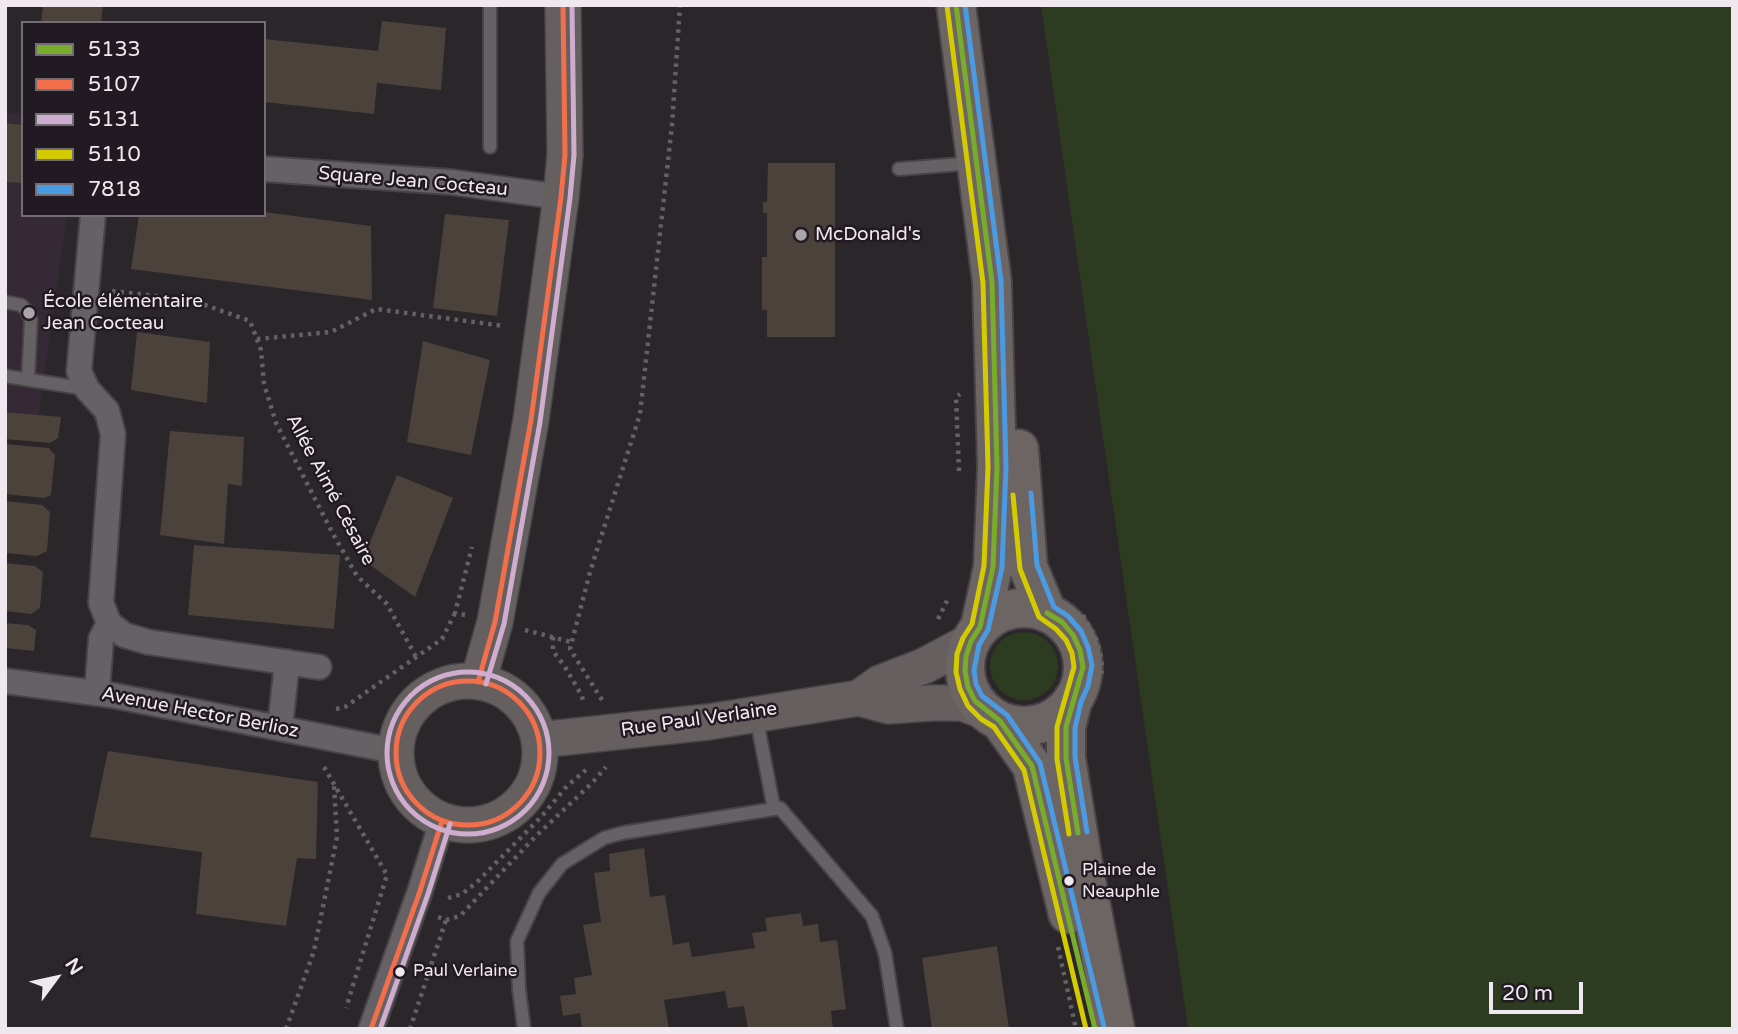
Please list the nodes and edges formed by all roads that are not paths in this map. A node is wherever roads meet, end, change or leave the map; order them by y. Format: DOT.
graph roads {
  1 [pos="490,5"];
  2 [pos="563,5"];
  3 [pos="956,5"];
  4 [pos="971,5"];
  5 [pos="490,147"];
  6 [pos="976,162"];
  7 [pos="899,169"];
  8 [pos="266,170"];
  9 [pos="561,197"];
  10 [pos="93,217"];
  11 [pos="5,302"];
  12 [pos="5,376"];
  13 [pos="28,379"];
  14 [pos="87,389"];
  15 [pos="1047,613"];
  16 [pos="109,623"];
  17 [pos="976,634"];
  18 [pos="287,662"];
  19 [pos="320,667"];
  20 [pos="5,681"];
  21 [pos="478,682"];
  22 [pos="97,693"];
  23 [pos="859,698"];
  24 [pos="1073,699"];
  25 [pos="756,714"];
  26 [pos="993,717"];
  27 [pos="280,728"];
  28 [pos="539,740"];
  29 [pos="395,751"];
  30 [pos="774,809"];
  31 [pos="442,821"];
  32 [pos="371,1029"];
  33 [pos="524,1029"];
  34 [pos="897,1029"];
  35 [pos="1095,1029"];
  36 [pos="1115,1029"];
  1 -- 5 [label="lane"];
  2 -- 9 [label="street"];
  3 -- 6 [label="main road"];
  4 -- 15 [label="main road"];
  6 -- 7 [label="lane"];
  6 -- 17 [label="main road"];
  8 -- 9 [label="street, Square Jean Cocteau"];
  9 -- 21 [label="street"];
  10 -- 14 [label="street"];
  11 -- 13 [label="lane"];
  12 -- 13 [label="lane"];
  13 -- 14 [label="lane"];
  14 -- 16 [label="street"];
  15 -- 17 [label="main road"];
  15 -- 24 [label="main road"];
  16 -- 18 [label="street"];
  16 -- 22 [label="street"];
  17 -- 23 [label="street, Rue Paul Verlaine"];
  17 -- 26 [label="main road"];
  18 -- 19 [label="street"];
  18 -- 27 [label="street"];
  20 -- 22 [label="street, Avenue Hector Berlioz"];
  21 -- 28 [label="street"];
  21 -- 29 [label="street"];
  22 -- 27 [label="street, Avenue Hector Berlioz"];
  23 -- 25 [label="street, Rue Paul Verlaine"];
  23 -- 26 [label="street, Rue Paul Verlaine"];
  24 -- 26 [label="main road"];
  24 -- 36 [label="main road"];
  25 -- 28 [label="street, Rue Paul Verlaine"];
  25 -- 30 [label="lane"];
  26 -- 35 [label="main road"];
  27 -- 29 [label="street, Avenue Hector Berlioz"];
  28 -- 31 [label="street"];
  29 -- 31 [label="street"];
  30 -- 33 [label="lane"];
  30 -- 34 [label="lane"];
  31 -- 32 [label="street"];
}
